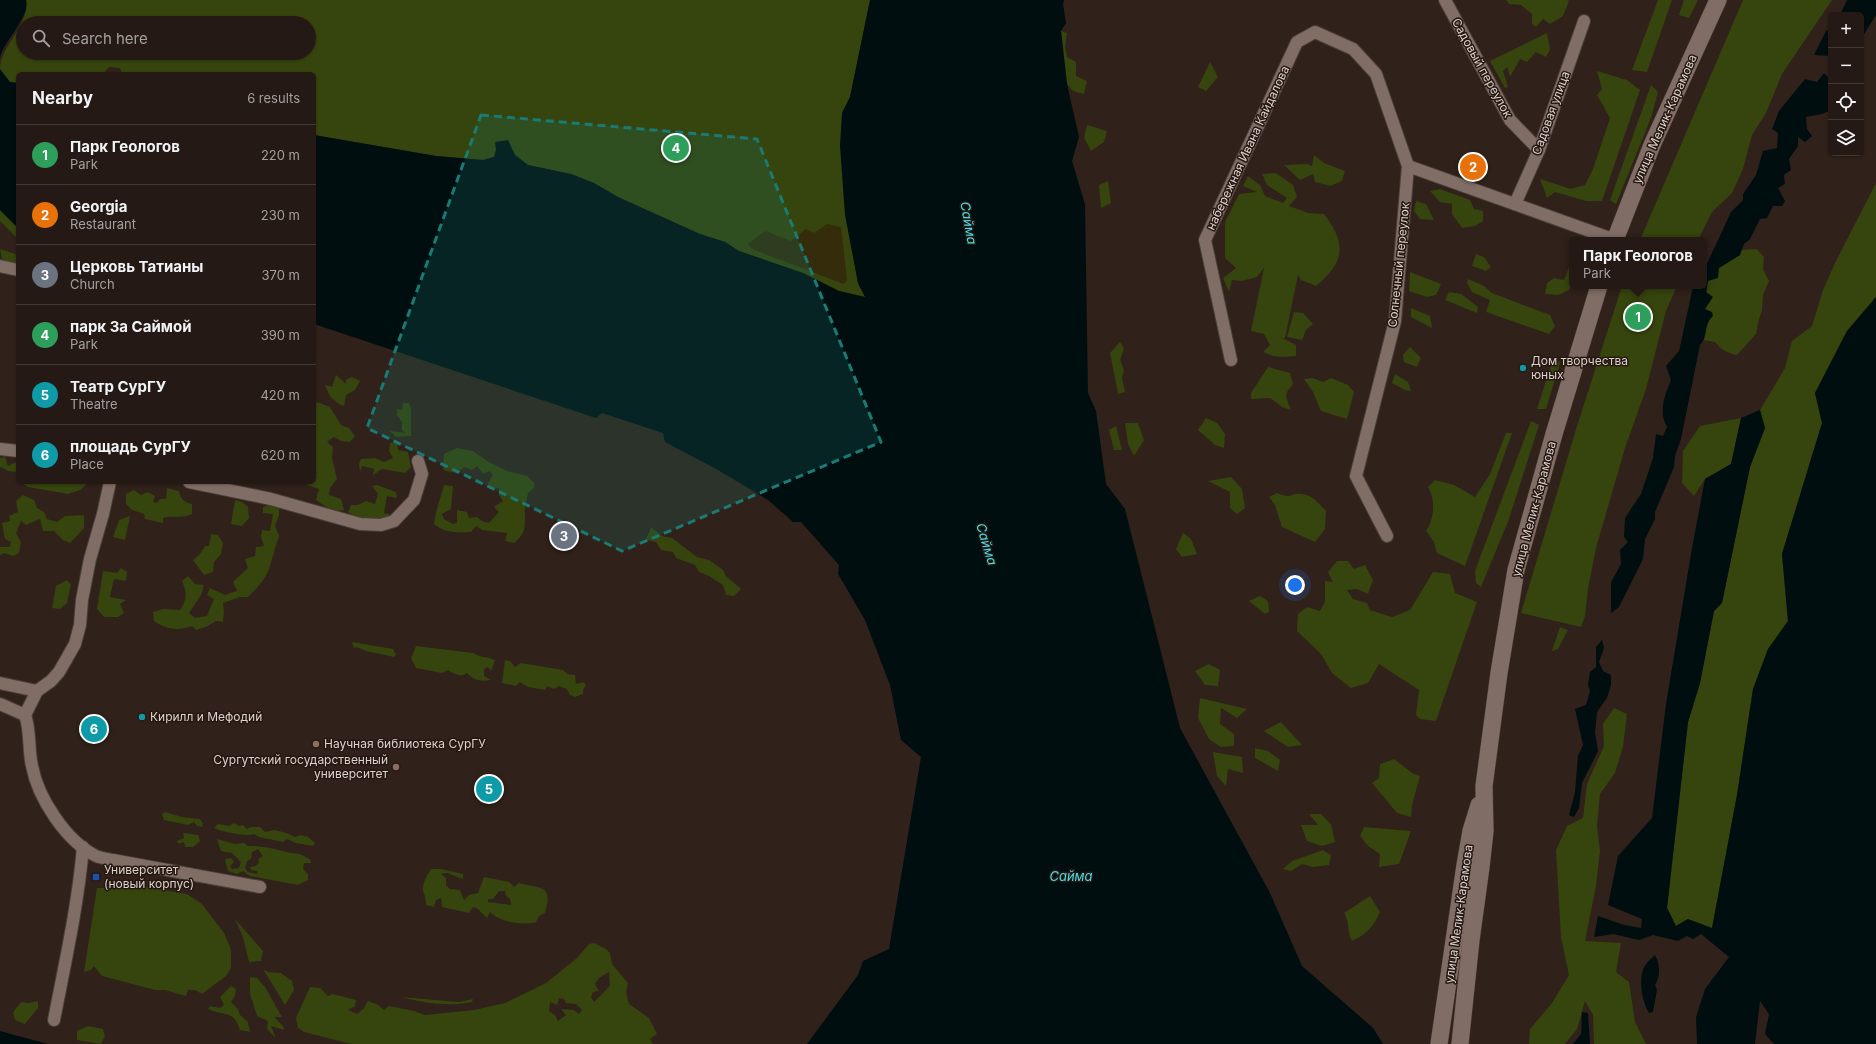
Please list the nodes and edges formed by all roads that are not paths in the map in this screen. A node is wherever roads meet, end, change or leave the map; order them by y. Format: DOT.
graph roads {
  1 [pos="1445,0"];
  2 [pos="1718,0"];
  3 [pos="1584,21"];
  4 [pos="1306,37"];
  5 [pos="1539,150"];
  6 [pos="1408,166"];
  7 [pos="1515,204"];
  8 [pos="1607,237"];
  9 [pos="1616,237"];
  10 [pos="0,266"];
  11 [pos="16,270"];
  12 [pos="1598,289"];
  13 [pos="1231,360"];
  14 [pos="0,449"];
  15 [pos="16,451"];
  16 [pos="418,461"];
  17 [pos="110,484"];
  18 [pos="199,484"];
  19 [pos="1387,536"];
  20 [pos="0,682"];
  21 [pos="37,691"];
  22 [pos="0,704"];
  23 [pos="25,715"];
  24 [pos="1484,786"];
  25 [pos="82,847"];
  26 [pos="260,887"];
  27 [pos="54,1020"];
  28 [pos="1440,1043"];
  29 [pos="1460,1044"];
  1 -- 5 [label="street, Садовый переулок"];
  2 -- 9 [label="main road, улица Мелик-Карамова"];
  3 -- 5 [label="street, Садовая улица"];
  4 -- 6 [label="street, Солнечный переулок"];
  4 -- 13 [label="street, набережная Ивана Кайдалова"];
  5 -- 7 [label="street, Садовая улица"];
  6 -- 7 [label="street"];
  6 -- 19 [label="street, Солнечный переулок"];
  7 -- 8 [label="street"];
  10 -- 11 [label="street"];
  12 -- 24 [label="main road, улица Мелик-Карамова"];
  14 -- 15 [label="street"];
  16 -- 18 [label="street"];
  17 -- 21 [label="street"];
  20 -- 21 [label="street"];
  21 -- 23 [label="street"];
  22 -- 23 [label="street"];
  23 -- 25 [label="street"];
  24 -- 28 [label="main road, улица Мелик-Карамова"];
  24 -- 29 [label="main road, улица Мелик-Карамова"];
  25 -- 26 [label="street"];
  25 -- 27 [label="street"];
}
